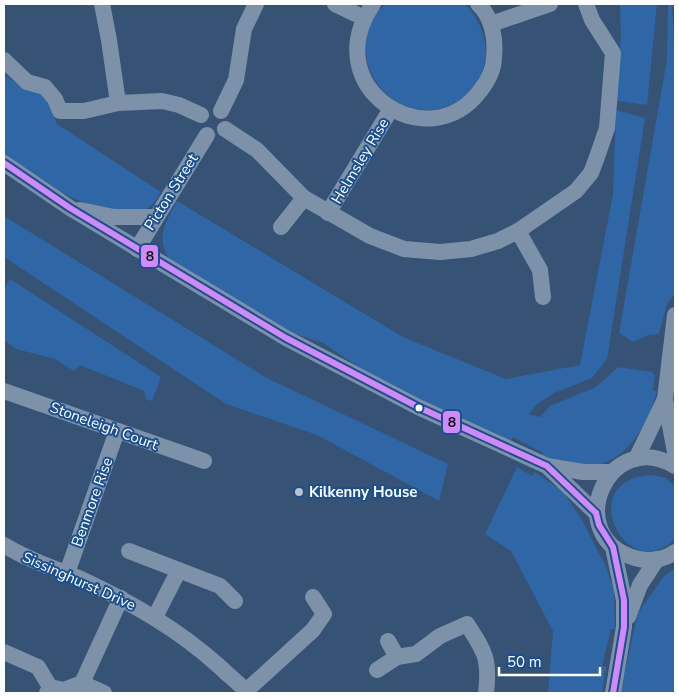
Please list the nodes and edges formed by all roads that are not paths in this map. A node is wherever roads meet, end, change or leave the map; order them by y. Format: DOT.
graph roads {
  1 [pos="102,4"];
  2 [pos="256,4"];
  3 [pos="335,4"];
  4 [pos="373,4"];
  5 [pos="478,4"];
  6 [pos="550,4"];
  7 [pos="586,4"];
  8 [pos="364,18"];
  9 [pos="491,24"];
  10 [pos="4,60"];
  11 [pos="118,103"];
  12 [pos="391,109"];
  13 [pos="221,111"];
  14 [pos="201,115"];
  15 [pos="225,130"];
  16 [pos="207,134"];
  17 [pos="4,163"];
  18 [pos="304,198"];
  19 [pos="70,208"];
  20 [pos="328,214"];
  21 [pos="155,217"];
  22 [pos="281,227"];
  23 [pos="518,231"];
  24 [pos="137,249"];
  25 [pos="543,300"];
  26 [pos="675,314"];
  27 [pos="4,391"];
  28 [pos="665,394"];
  29 [pos="117,431"];
  30 [pos="675,452"];
  31 [pos="636,459"];
  32 [pos="204,461"];
  33 [pos="547,466"];
  34 [pos="675,466"];
  35 [pos="612,472"];
  36 [pos="596,513"];
  37 [pos="4,545"];
  38 [pos="613,546"];
  39 [pos="129,551"];
  40 [pos="675,552"];
  41 [pos="657,559"];
  42 [pos="179,570"];
  43 [pos="67,573"];
  44 [pos="314,597"];
  45 [pos="121,598"];
  46 [pos="235,601"];
  47 [pos="155,617"];
  48 [pos="624,627"];
  49 [pos="388,641"];
  50 [pos="4,652"];
  51 [pos="396,657"];
  52 [pos="377,670"];
  53 [pos="82,683"];
  54 [pos="48,690"];
  55 [pos="247,692"];
  56 [pos="104,693"];
  57 [pos="486,693"];
  58 [pos="613,693"];
  1 -- 11 [label="street"];
  2 -- 13 [label="street"];
  3 -- 8 [label="street"];
  4 -- 8 [label="street"];
  5 -- 9 [label="street"];
  6 -- 9 [label="street"];
  7 -- 23 [label="street"];
  8 -- 12 [label="street"];
  9 -- 12 [label="street"];
  10 -- 11 [label="street"];
  11 -- 14 [label="street"];
  12 -- 20 [label="street, Helmsley Rise"];
  13 -- 14 [label="street"];
  13 -- 15 [label="street"];
  14 -- 16 [label="street"];
  15 -- 16 [label="street"];
  15 -- 18 [label="street"];
  16 -- 21 [label="street, Picton Street"];
  17 -- 19 [label="street"];
  18 -- 20 [label="street"];
  18 -- 22 [label="street"];
  19 -- 21 [label="street"];
  19 -- 24 [label="street"];
  20 -- 23 [label="street"];
  21 -- 24 [label="street, Picton Street"];
  23 -- 25 [label="street"];
  24 -- 33 [label="street"];
  26 -- 28 [label="street"];
  27 -- 29 [label="street, Stoneleigh Court"];
  28 -- 30 [label="street"];
  28 -- 31 [label="street"];
  29 -- 32 [label="street, Stoneleigh Court"];
  29 -- 43 [label="street, Benmore Rise"];
  31 -- 34 [label="street"];
  31 -- 35 [label="street"];
  33 -- 35 [label="street"];
  33 -- 36 [label="street"];
  35 -- 36 [label="street"];
  36 -- 38 [label="street"];
  37 -- 43 [label="street, Sissinghurst Drive"];
  38 -- 41 [label="street"];
  38 -- 48 [label="street"];
  39 -- 42 [label="street"];
  40 -- 41 [label="street"];
  41 -- 48 [label="street"];
  42 -- 46 [label="street"];
  42 -- 47 [label="street"];
  43 -- 45 [label="street, Sissinghurst Drive"];
  44 -- 55 [label="street"];
  45 -- 47 [label="street, Sissinghurst Drive"];
  45 -- 53 [label="street"];
  47 -- 55 [label="street, Sissinghurst Drive"];
  48 -- 58 [label="street"];
  49 -- 51 [label="street"];
  50 -- 54 [label="street"];
  51 -- 52 [label="street"];
  51 -- 57 [label="street"];
  53 -- 54 [label="street"];
  53 -- 56 [label="street"];
}
